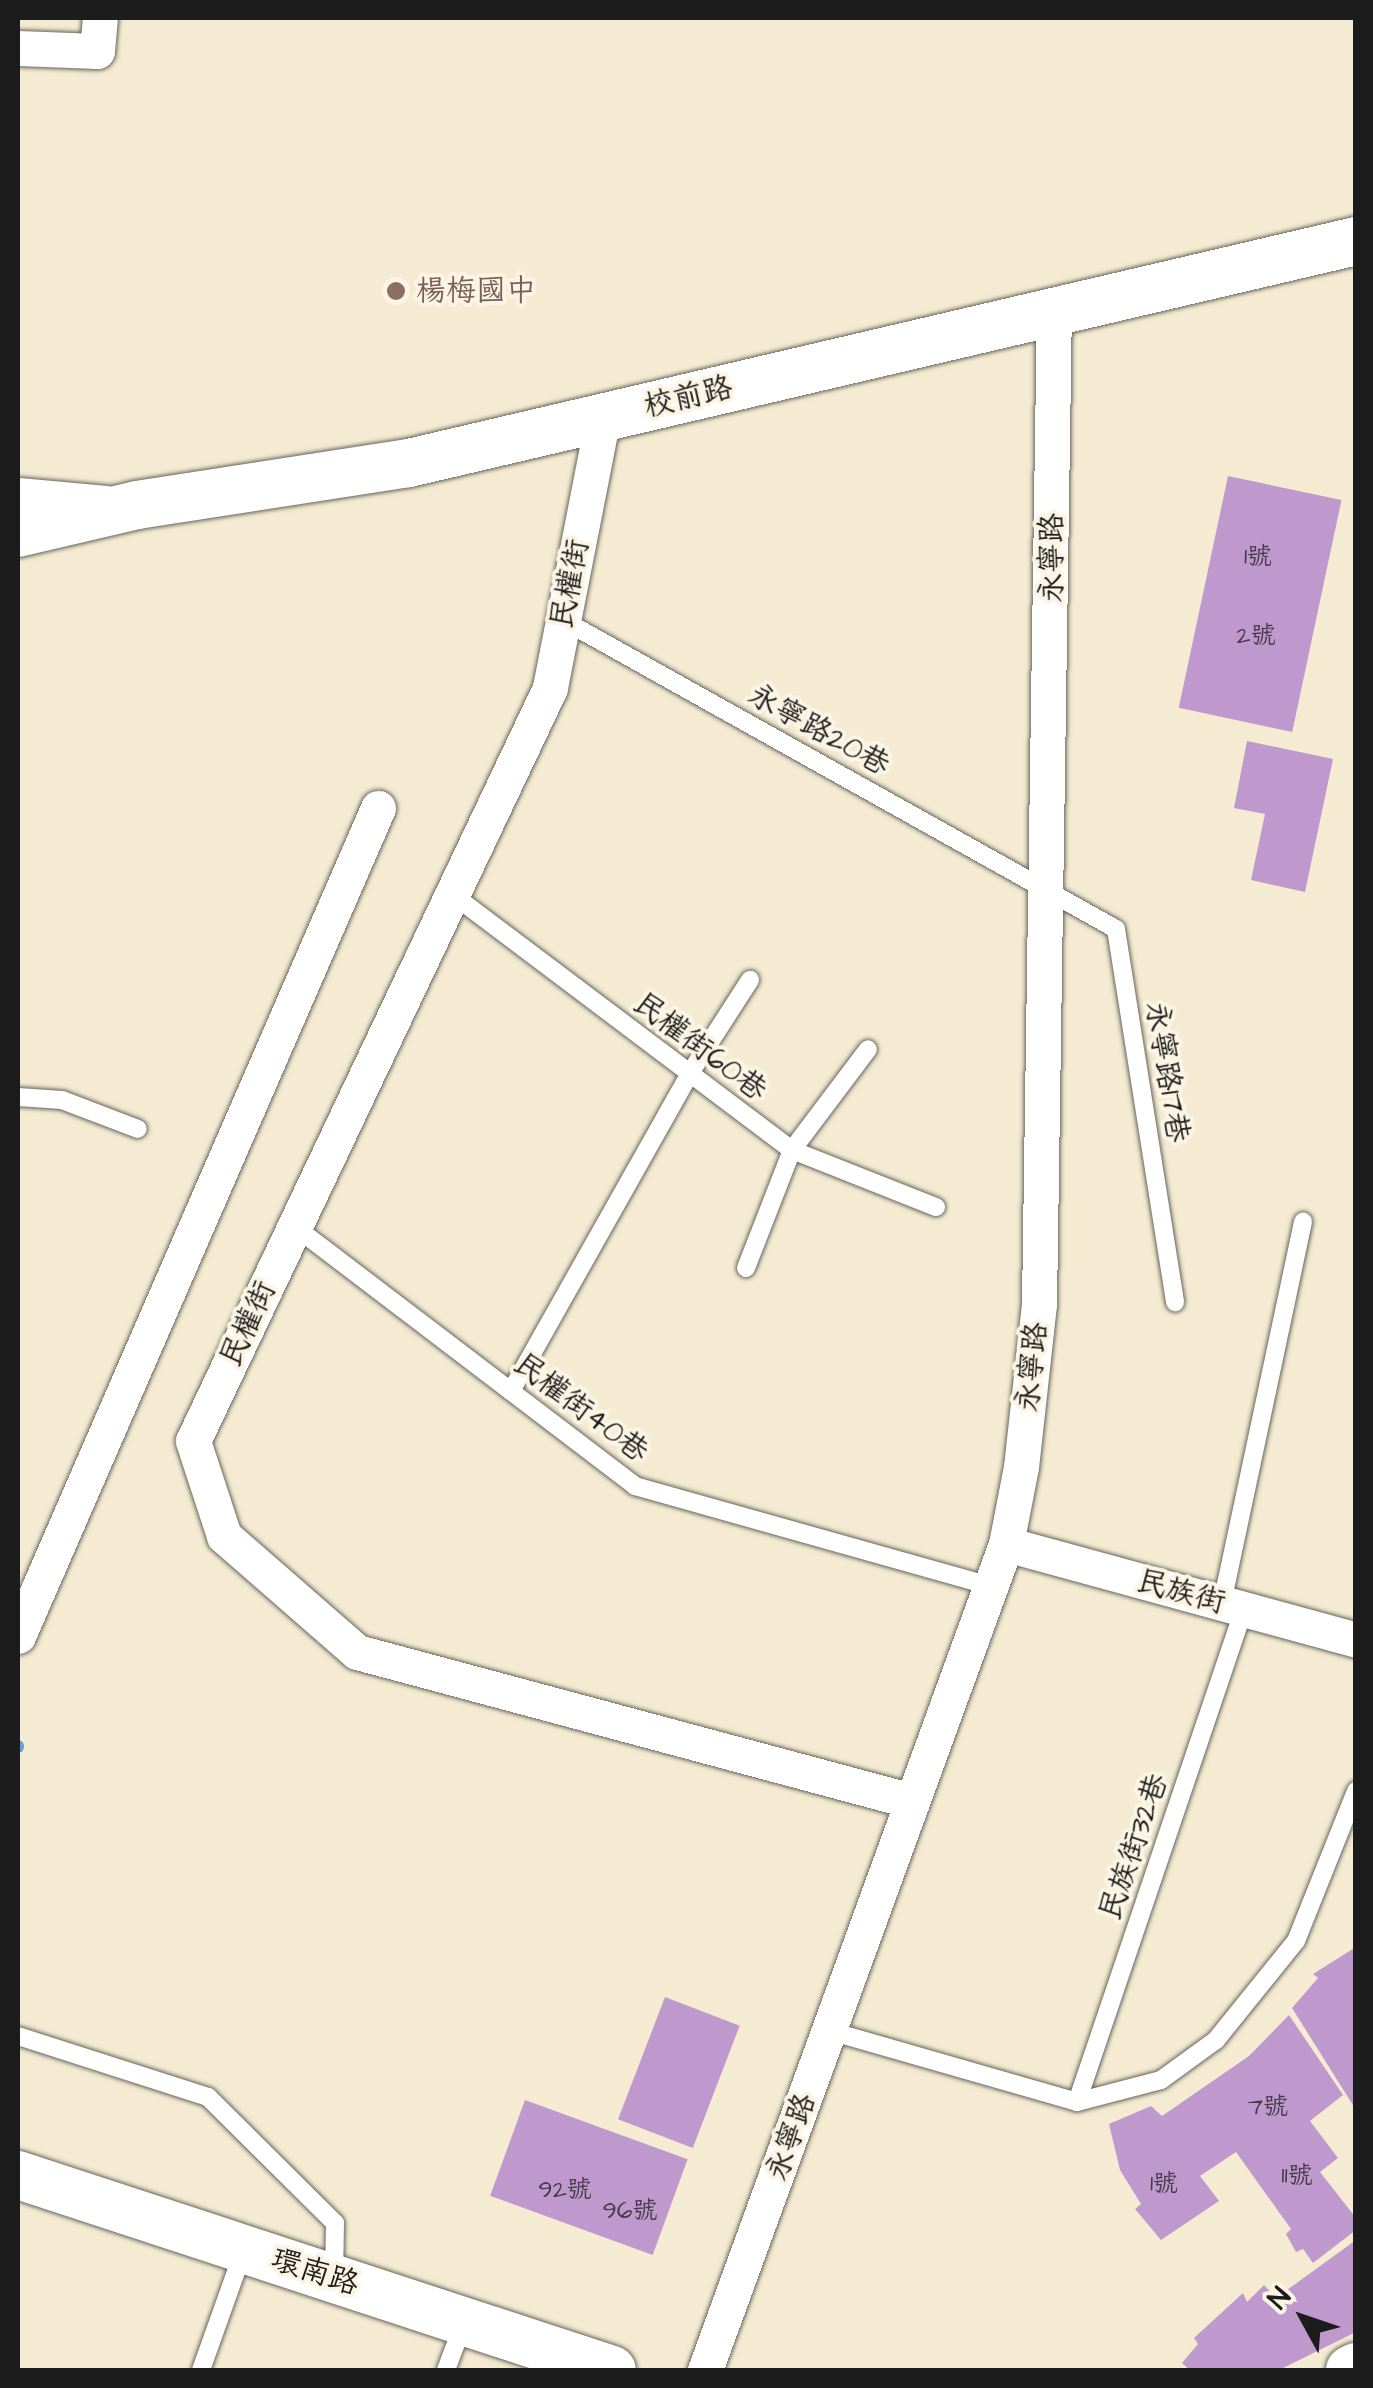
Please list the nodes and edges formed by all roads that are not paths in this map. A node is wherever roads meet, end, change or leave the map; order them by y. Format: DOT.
graph roads {
  1 [pos="100,18"];
  2 [pos="18,48"];
  3 [pos="1356,242"];
  4 [pos="1054,309"];
  5 [pos="603,417"];
  6 [pos="18,494"];
  7 [pos="137,506"];
  8 [pos="18,533"];
  9 [pos="563,620"];
  10 [pos="378,808"];
  11 [pos="1049,888"];
  12 [pos="452,894"];
  13 [pos="750,980"];
  14 [pos="868,1049"];
  15 [pos="690,1074"];
  16 [pos="18,1098"];
  17 [pos="138,1129"];
  18 [pos="792,1150"];
  19 [pos="936,1207"];
  20 [pos="1303,1222"];
  21 [pos="294,1226"];
  22 [pos="746,1268"];
  23 [pos="1175,1302"];
  24 [pos="511,1391"];
  25 [pos="1006,1544"];
  26 [pos="991,1586"];
  27 [pos="1232,1606"];
  28 [pos="18,1636"];
  29 [pos="1356,1640"];
  30 [pos="1356,1791"];
  31 [pos="912,1801"];
  32 [pos="830,2032"];
  33 [pos="18,2036"];
  34 [pos="1077,2102"];
  35 [pos="19,2182"];
  36 [pos="244,2249"];
  37 [pos="334,2278"];
  38 [pos="464,2321"];
  39 [pos="201,2370"];
  40 [pos="446,2370"];
  41 [pos="612,2370"];
  42 [pos="704,2370"];
  1 -- 2 [label="street"];
  3 -- 4 [label="street, 校前路"];
  4 -- 5 [label="street, 校前路"];
  4 -- 11 [label="street, 永寧路"];
  5 -- 7 [label="street, 校前路"];
  5 -- 9 [label="street, 民權街"];
  6 -- 7 [label="street"];
  7 -- 8 [label="street, 校前路"];
  9 -- 11 [label="lane, 永寧路20巷"];
  9 -- 12 [label="street, 民權街"];
  10 -- 28 [label="street"];
  11 -- 23 [label="lane, 永寧路17巷"];
  11 -- 25 [label="street, 永寧路"];
  12 -- 15 [label="lane, 民權街60巷"];
  12 -- 21 [label="street, 民權街"];
  13 -- 15 [label="lane"];
  14 -- 18 [label="lane"];
  15 -- 18 [label="lane, 民權街60巷"];
  15 -- 24 [label="lane"];
  16 -- 17 [label="lane"];
  18 -- 19 [label="lane, 民權街60巷"];
  18 -- 22 [label="lane"];
  20 -- 27 [label="lane, 民族街32巷"];
  21 -- 24 [label="lane, 民權街40巷"];
  21 -- 31 [label="street, 民權街"];
  24 -- 26 [label="lane, 民權街40巷"];
  25 -- 26 [label="street, 永寧路"];
  25 -- 27 [label="street, 民族街"];
  26 -- 31 [label="street, 永寧路"];
  27 -- 29 [label="street, 民族街"];
  27 -- 34 [label="lane, 民族街32巷"];
  30 -- 34 [label="lane"];
  31 -- 32 [label="street, 永寧路"];
  32 -- 34 [label="lane"];
  32 -- 42 [label="street, 永寧路"];
  33 -- 37 [label="lane"];
  35 -- 36 [label="street, 環南路"];
  36 -- 37 [label="street, 環南路"];
  36 -- 39 [label="lane"];
  37 -- 38 [label="street, 環南路"];
  38 -- 40 [label="lane"];
  38 -- 41 [label="street, 環南路"];
}
